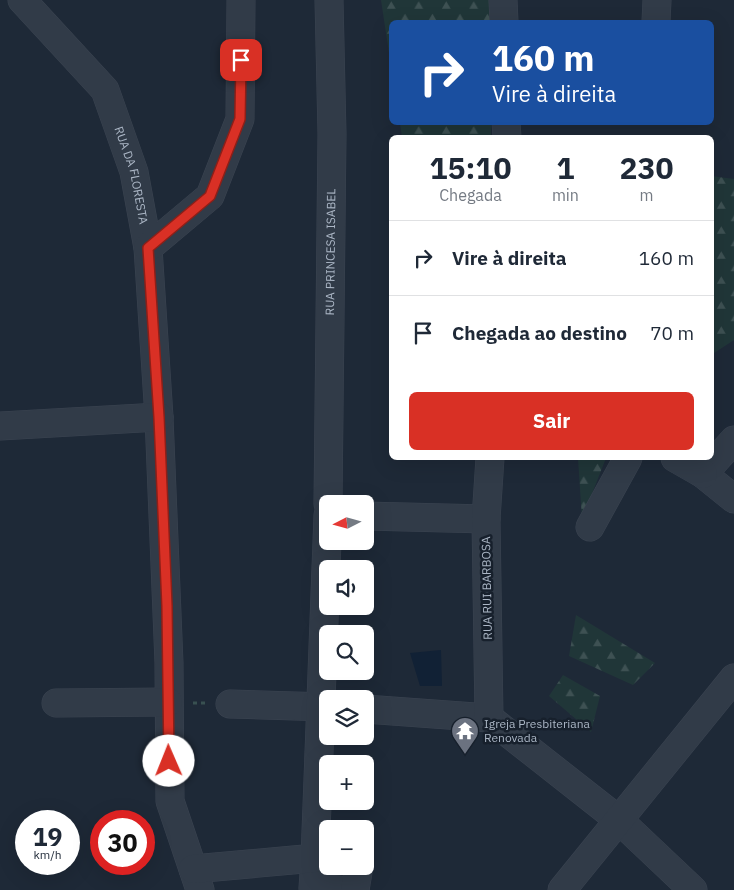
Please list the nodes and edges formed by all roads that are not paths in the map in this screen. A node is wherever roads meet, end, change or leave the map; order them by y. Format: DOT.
graph roads {
  1 [pos="22,0"];
  2 [pos="241,0"];
  3 [pos="329,0"];
  4 [pos="503,0"];
  5 [pos="657,0"];
  6 [pos="504,20"];
  7 [pos="656,20"];
  8 [pos="148,248"];
  9 [pos="159,417"];
  10 [pos="0,426"];
  11 [pos="734,440"];
  12 [pos="490,460"];
  13 [pos="627,460"];
  14 [pos="678,460"];
  15 [pos="703,474"];
  16 [pos="328,495"];
  17 [pos="734,498"];
  18 [pos="374,516"];
  19 [pos="486,519"];
  20 [pos="590,527"];
  21 [pos="327,550"];
  22 [pos="734,678"];
  23 [pos="324,690"];
  24 [pos="168,702"];
  25 [pos="56,703"];
  26 [pos="230,704"];
  27 [pos="319,707"];
  28 [pos="374,710"];
  29 [pos="489,718"];
  30 [pos="323,745"];
  31 [pos="321,820"];
  32 [pos="620,821"];
  33 [pos="319,849"];
  34 [pos="319,855"];
  35 [pos="358,875"];
  36 [pos="197,880"];
  37 [pos="340,890"];
  38 [pos="355,890"];
  39 [pos="562,890"];
  40 [pos="693,890"];
  1 -- 8 [label="street, RUA DA FLORESTA"];
  2 -- 8 [label="street"];
  3 -- 16 [label="street, RUA PRINCESA ISABEL"];
  4 -- 6 [label="street"];
  5 -- 7 [label="street"];
  8 -- 9 [label="street, RUA DA FLORESTA"];
  9 -- 10 [label="street"];
  9 -- 24 [label="street, RUA DA FLORESTA"];
  11 -- 15 [label="street"];
  12 -- 19 [label="street, RUA RUI BARBOSA"];
  13 -- 20 [label="street"];
  14 -- 15 [label="street"];
  15 -- 17 [label="street"];
  18 -- 19 [label="street"];
  19 -- 29 [label="street, RUA RUI BARBOSA"];
  21 -- 23 [label="street"];
  22 -- 32 [label="street"];
  24 -- 25 [label="street"];
  24 -- 36 [label="street, RUA DA FLORESTA"];
  26 -- 27 [label="street"];
  28 -- 29 [label="street"];
  29 -- 32 [label="street"];
  30 -- 31 [label="street"];
  32 -- 39 [label="street"];
  32 -- 40 [label="street"];
  33 -- 36 [label="street"];
  34 -- 37 [label="street"];
  35 -- 38 [label="street"];
}
